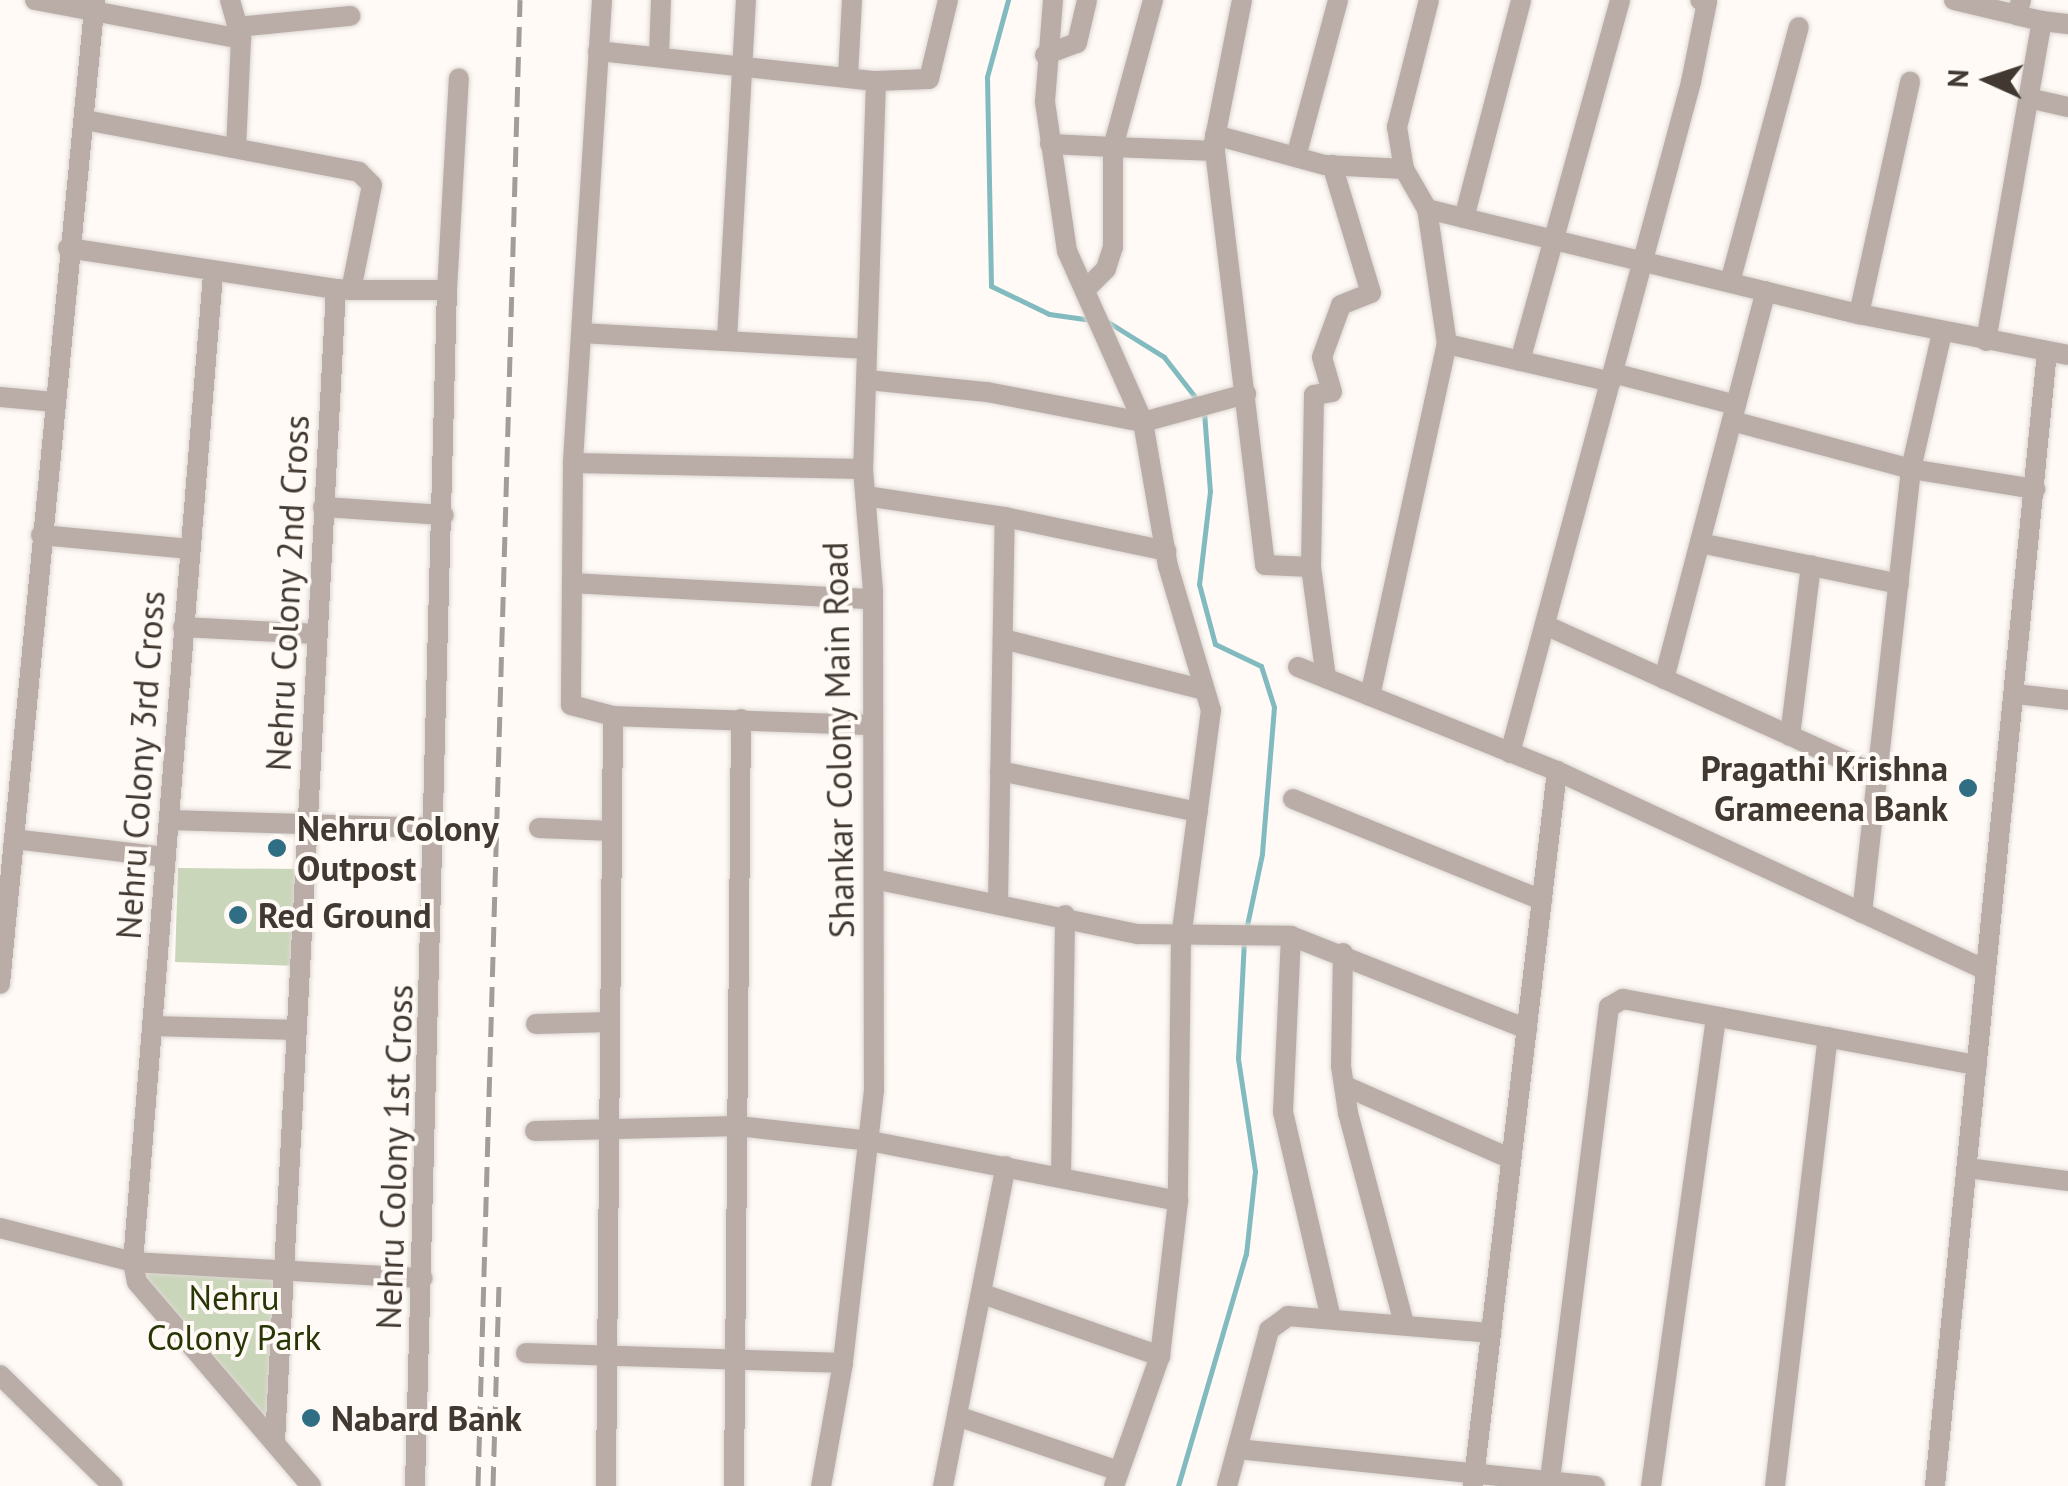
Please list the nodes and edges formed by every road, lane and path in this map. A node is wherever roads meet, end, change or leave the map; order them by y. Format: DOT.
graph roads {
  1 [pos="35,0"];
  2 [pos="230,0"];
  3 [pos="602,0"];
  4 [pos="661,0"];
  5 [pos="746,0"];
  6 [pos="852,0"];
  7 [pos="948,0"];
  8 [pos="1053,0"];
  9 [pos="1086,0"];
  10 [pos="1153,0"];
  11 [pos="1242,0"];
  12 [pos="1338,0"];
  13 [pos="1429,0"];
  14 [pos="1521,0"];
  15 [pos="1620,0"];
  16 [pos="1700,0"];
  17 [pos="1954,0"];
  18 [pos="95,4"];
  19 [pos="2019,8"];
  20 [pos="350,16"];
  21 [pos="2042,20"];
  22 [pos="2068,24"];
  23 [pos="1799,28"];
  24 [pos="239,33"];
  25 [pos="598,52"];
  26 [pos="1045,55"];
  27 [pos="659,56"];
  28 [pos="742,62"];
  29 [pos="848,76"];
  30 [pos="459,78"];
  31 [pos="876,81"];
  32 [pos="1910,82"];
  33 [pos="2028,98"];
  34 [pos="2068,107"];
  35 [pos="85,120"];
  36 [pos="1215,143"];
  37 [pos="1050,144"];
  38 [pos="1113,147"];
  39 [pos="236,148"];
  40 [pos="1296,157"];
  41 [pos="1332,165"];
  42 [pos="1404,169"];
  43 [pos="1427,208"];
  44 [pos="1464,218"];
  45 [pos="1558,240"];
  46 [pos="68,248"];
  47 [pos="1644,262"];
  48 [pos="213,274"];
  49 [pos="1730,282"];
  50 [pos="344,289"];
  51 [pos="446,290"];
  52 [pos="1766,291"];
  53 [pos="1087,294"];
  54 [pos="1858,314"];
  55 [pos="582,332"];
  56 [pos="1942,332"];
  57 [pos="726,339"];
  58 [pos="1986,341"];
  59 [pos="1447,344"];
  60 [pos="866,349"];
  61 [pos="2058,354"];
  62 [pos="1520,361"];
  63 [pos="1612,378"];
  64 [pos="868,380"];
  65 [pos="1246,394"];
  66 [pos="0,397"];
  67 [pos="54,402"];
  68 [pos="1734,413"];
  69 [pos="1144,422"];
  70 [pos="573,463"];
  71 [pos="863,469"];
  72 [pos="1912,469"];
  73 [pos="2035,489"];
  74 [pos="866,496"];
  75 [pos="323,507"];
  76 [pos="444,515"];
  77 [pos="1004,517"];
  78 [pos="41,535"];
  79 [pos="1700,543"];
  80 [pos="190,549"];
  81 [pos="1166,551"];
  82 [pos="1811,566"];
  83 [pos="1311,567"];
  84 [pos="572,583"];
  85 [pos="1899,584"];
  86 [pos="871,599"];
  87 [pos="1545,625"];
  88 [pos="183,627"];
  89 [pos="316,634"];
  90 [pos="1003,638"];
  91 [pos="1298,666"];
  92 [pos="1326,678"];
  93 [pos="1664,680"];
  94 [pos="1205,690"];
  95 [pos="2016,694"];
  96 [pos="1370,696"];
  97 [pos="2068,700"];
  98 [pos="612,716"];
  99 [pos="741,718"];
  100 [pos="873,724"];
  101 [pos="1790,736"];
  102 [pos="1510,753"];
  103 [pos="1000,770"];
  104 [pos="1557,772"];
  105 [pos="1877,776"];
  106 [pos="8,794"];
  107 [pos="1293,799"];
  108 [pos="1198,812"];
  109 [pos="169,820"];
  110 [pos="308,823"];
  111 [pos="436,828"];
  112 [pos="540,828"];
  113 [pos="612,831"];
  114 [pos="14,839"];
  115 [pos="166,856"];
  116 [pos="874,879"];
  117 [pos="1542,900"];
  118 [pos="998,902"];
  119 [pos="1862,913"];
  120 [pos="1065,915"];
  121 [pos="1291,936"];
  122 [pos="1181,938"];
  123 [pos="1342,953"];
  124 [pos="1984,969"];
  125 [pos="0,984"];
  126 [pos="1716,1017"];
  127 [pos="610,1022"];
  128 [pos="536,1024"];
  129 [pos="152,1026"];
  130 [pos="1527,1029"];
  131 [pos="297,1030"];
  132 [pos="1828,1047"];
  133 [pos="1978,1065"];
  134 [pos="1344,1086"];
  135 [pos="738,1126"];
  136 [pos="609,1128"];
  137 [pos="535,1131"];
  138 [pos="870,1141"];
  139 [pos="1511,1159"];
  140 [pos="1006,1166"];
  141 [pos="1968,1168"];
  142 [pos="1061,1176"];
  143 [pos="2068,1182"];
  144 [pos="1178,1201"];
  145 [pos="0,1228"];
  146 [pos="126,1261"];
  147 [pos="287,1267"];
  148 [pos="423,1278"];
  149 [pos="983,1294"];
  150 [pos="1331,1319"];
  151 [pos="1404,1323"];
  152 [pos="1491,1333"];
  153 [pos="526,1354"];
  154 [pos="607,1354"];
  155 [pos="1160,1356"];
  156 [pos="735,1357"];
  157 [pos="843,1363"];
  158 [pos="0,1375"];
  159 [pos="956,1416"];
  160 [pos="276,1442"];
  161 [pos="1238,1449"];
  162 [pos="1474,1478"];
  163 [pos="1116,1479"];
  164 [pos="1550,1480"];
  165 [pos="101,1482"];
  166 [pos="311,1486"];
  167 [pos="415,1486"];
  168 [pos="606,1486"];
  169 [pos="734,1486"];
  170 [pos="821,1486"];
  171 [pos="943,1486"];
  172 [pos="1227,1486"];
  173 [pos="1596,1486"];
  174 [pos="1651,1486"];
  175 [pos="1775,1486"];
  176 [pos="1935,1486"];
  1 -- 18 [label="street"];
  2 -- 24 [label="street"];
  3 -- 25 [label="street"];
  4 -- 27 [label="street"];
  5 -- 28 [label="street"];
  6 -- 29 [label="street"];
  7 -- 31 [label="street"];
  8 -- 26 [label="street"];
  9 -- 26 [label="street"];
  10 -- 38 [label="street"];
  11 -- 36 [label="street"];
  12 -- 40 [label="street"];
  13 -- 42 [label="street"];
  14 -- 44 [label="street"];
  15 -- 45 [label="street"];
  16 -- 47 [label="street"];
  17 -- 19 [label="street"];
  18 -- 24 [label="street"];
  18 -- 35 [label="street"];
  19 -- 21 [label="street"];
  20 -- 24 [label="street"];
  21 -- 22 [label="street"];
  21 -- 33 [label="street"];
  23 -- 49 [label="street"];
  24 -- 39 [label="street"];
  25 -- 27 [label="street"];
  25 -- 55 [label="street"];
  26 -- 37 [label="street"];
  27 -- 28 [label="street"];
  28 -- 29 [label="street"];
  28 -- 57 [label="street"];
  29 -- 31 [label="street"];
  30 -- 51 [label="street, Nehru Colony 1st Cross"];
  31 -- 60 [label="street, Shankar Colony Main Road"];
  32 -- 54 [label="street"];
  33 -- 34 [label="street"];
  33 -- 58 [label="street"];
  35 -- 39 [label="street"];
  35 -- 46 [label="street"];
  36 -- 38 [label="street"];
  36 -- 40 [label="street"];
  36 -- 65 [label="street"];
  37 -- 38 [label="street"];
  37 -- 53 [label="street"];
  38 -- 53 [label="street"];
  39 -- 50 [label="street, Nehru Colony 2nd Cross"];
  40 -- 41 [label="street"];
  41 -- 42 [label="street"];
  41 -- 83 [label="street"];
  42 -- 43 [label="street"];
  43 -- 44 [label="street"];
  43 -- 59 [label="street"];
  44 -- 45 [label="street"];
  45 -- 47 [label="street"];
  45 -- 62 [label="street"];
  46 -- 48 [label="street"];
  46 -- 67 [label="street"];
  47 -- 49 [label="street"];
  47 -- 63 [label="street"];
  48 -- 50 [label="street"];
  48 -- 80 [label="street, Nehru Colony 3rd Cross"];
  49 -- 52 [label="street"];
  50 -- 51 [label="street"];
  50 -- 75 [label="street, Nehru Colony 2nd Cross"];
  51 -- 76 [label="street, Nehru Colony 1st Cross"];
  52 -- 54 [label="street"];
  52 -- 68 [label="street"];
  53 -- 69 [label="street"];
  54 -- 56 [label="street"];
  55 -- 57 [label="street"];
  55 -- 70 [label="street"];
  56 -- 58 [label="street"];
  56 -- 72 [label="street"];
  57 -- 60 [label="street"];
  58 -- 61 [label="street"];
  59 -- 62 [label="street"];
  59 -- 96 [label="street"];
  60 -- 64 [label="street, Shankar Colony Main Road"];
  61 -- 73 [label="street"];
  62 -- 63 [label="street"];
  63 -- 68 [label="street"];
  63 -- 87 [label="street"];
  64 -- 69 [label="street"];
  64 -- 71 [label="street, Shankar Colony Main Road"];
  65 -- 69 [label="street"];
  65 -- 83 [label="street"];
  66 -- 67 [label="street"];
  67 -- 78 [label="street"];
  68 -- 72 [label="street"];
  68 -- 79 [label="street"];
  69 -- 81 [label="street"];
  70 -- 71 [label="street"];
  70 -- 84 [label="street"];
  71 -- 74 [label="street, Shankar Colony Main Road"];
  72 -- 73 [label="street"];
  72 -- 85 [label="street"];
  73 -- 95 [label="street"];
  74 -- 77 [label="street"];
  74 -- 86 [label="street, Shankar Colony Main Road"];
  75 -- 76 [label="street"];
  75 -- 89 [label="street, Nehru Colony 2nd Cross"];
  76 -- 111 [label="street, Nehru Colony 1st Cross"];
  77 -- 81 [label="street"];
  77 -- 90 [label="street"];
  78 -- 80 [label="street"];
  78 -- 106 [label="street"];
  79 -- 82 [label="street"];
  79 -- 93 [label="street"];
  80 -- 88 [label="street, Nehru Colony 3rd Cross"];
  81 -- 94 [label="street"];
  82 -- 85 [label="street"];
  82 -- 101 [label="street"];
  83 -- 92 [label="street"];
  84 -- 86 [label="street"];
  84 -- 98 [label="street"];
  85 -- 105 [label="street"];
  86 -- 100 [label="street, Shankar Colony Main Road"];
  87 -- 93 [label="street"];
  87 -- 102 [label="street"];
  88 -- 89 [label="street"];
  88 -- 109 [label="street, Nehru Colony 3rd Cross"];
  89 -- 110 [label="street, Nehru Colony 2nd Cross"];
  90 -- 94 [label="street"];
  90 -- 103 [label="street"];
  91 -- 92 [label="street"];
  92 -- 96 [label="street"];
  93 -- 101 [label="street"];
  94 -- 108 [label="street"];
  95 -- 97 [label="street"];
  95 -- 124 [label="street"];
  96 -- 102 [label="street"];
  98 -- 99 [label="street"];
  98 -- 113 [label="street"];
  99 -- 100 [label="street"];
  99 -- 135 [label="street"];
  100 -- 116 [label="street, Shankar Colony Main Road"];
  101 -- 105 [label="street"];
  102 -- 104 [label="street"];
  103 -- 108 [label="street"];
  103 -- 118 [label="street"];
  104 -- 117 [label="street"];
  104 -- 119 [label="street"];
  105 -- 119 [label="street"];
  106 -- 114 [label="street"];
  107 -- 117 [label="street"];
  108 -- 122 [label="street"];
  109 -- 110 [label="street"];
  109 -- 115 [label="street, Nehru Colony 3rd Cross"];
  110 -- 111 [label="street"];
  110 -- 131 [label="street, Nehru Colony 2nd Cross"];
  111 -- 148 [label="street, Nehru Colony 1st Cross"];
  112 -- 113 [label="street"];
  113 -- 127 [label="street"];
  114 -- 115 [label="street"];
  114 -- 125 [label="street"];
  115 -- 129 [label="street, Nehru Colony 3rd Cross"];
  116 -- 118 [label="street"];
  116 -- 138 [label="street, Shankar Colony Main Road"];
  117 -- 130 [label="street"];
  118 -- 120 [label="street"];
  119 -- 124 [label="street"];
  120 -- 122 [label="street"];
  120 -- 142 [label="street"];
  121 -- 122 [label="street"];
  121 -- 123 [label="street"];
  121 -- 150 [label="street"];
  122 -- 144 [label="street"];
  123 -- 130 [label="street"];
  123 -- 134 [label="street"];
  124 -- 133 [label="street"];
  126 -- 132 [label="street"];
  126 -- 164 [label="street"];
  126 -- 174 [label="street"];
  127 -- 128 [label="street"];
  127 -- 136 [label="street"];
  129 -- 131 [label="street"];
  129 -- 146 [label="street, Nehru Colony 3rd Cross"];
  130 -- 139 [label="street"];
  131 -- 147 [label="street, Nehru Colony 2nd Cross"];
  132 -- 133 [label="street"];
  132 -- 175 [label="street"];
  133 -- 141 [label="street"];
  134 -- 139 [label="street"];
  134 -- 151 [label="street"];
  135 -- 136 [label="street"];
  135 -- 138 [label="street"];
  135 -- 156 [label="street"];
  136 -- 137 [label="street"];
  136 -- 154 [label="street"];
  138 -- 140 [label="street"];
  138 -- 157 [label="street, Shankar Colony Main Road"];
  139 -- 152 [label="street"];
  140 -- 142 [label="street"];
  140 -- 149 [label="street"];
  141 -- 143 [label="street"];
  141 -- 176 [label="street"];
  142 -- 144 [label="street"];
  144 -- 155 [label="street"];
  145 -- 146 [label="street"];
  146 -- 147 [label="street"];
  146 -- 160 [label="street"];
  147 -- 148 [label="street"];
  147 -- 160 [label="street, Nehru Colony 2nd Cross"];
  148 -- 167 [label="street, Nehru Colony 1st Cross"];
  149 -- 155 [label="street"];
  149 -- 159 [label="street"];
  150 -- 151 [label="street"];
  150 -- 161 [label="street"];
  151 -- 152 [label="street"];
  152 -- 162 [label="street"];
  153 -- 154 [label="street"];
  154 -- 156 [label="street"];
  154 -- 168 [label="street"];
  155 -- 163 [label="street"];
  156 -- 157 [label="street"];
  156 -- 169 [label="street"];
  157 -- 170 [label="street, Shankar Colony Main Road"];
  158 -- 165 [label="street"];
  159 -- 163 [label="street"];
  159 -- 171 [label="street"];
  160 -- 166 [label="street"];
  161 -- 162 [label="street"];
  161 -- 172 [label="street"];
  162 -- 164 [label="street"];
  164 -- 173 [label="street"];
}
